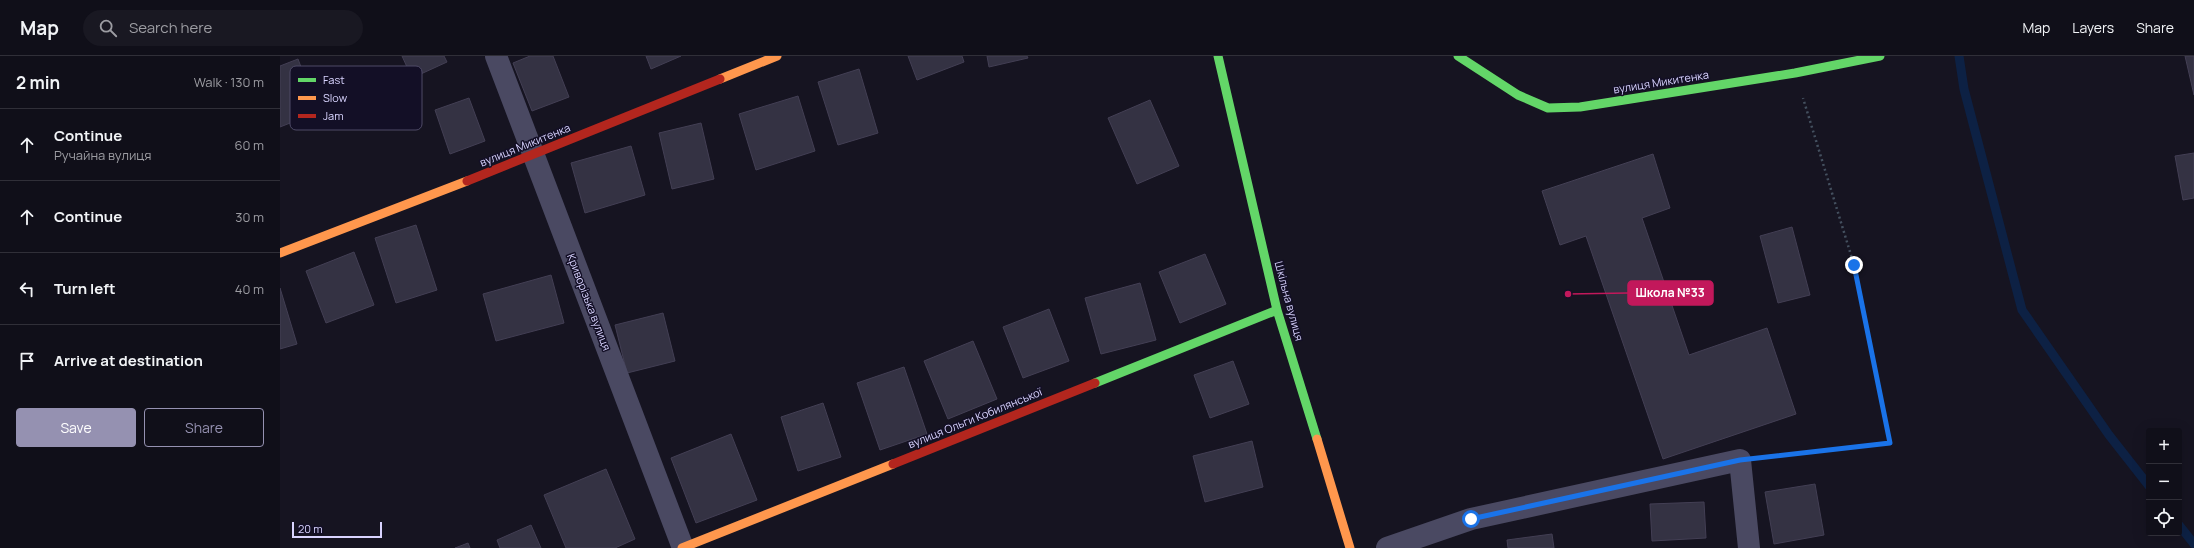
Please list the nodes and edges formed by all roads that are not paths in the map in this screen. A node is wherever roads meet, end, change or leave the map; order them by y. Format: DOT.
graph roads {
  1 [pos="496,56"];
  2 [pos="777,56"];
  3 [pos="1218,56"];
  4 [pos="1458,56"];
  5 [pos="1880,56"];
  6 [pos="534,155"];
  7 [pos="280,253"];
  8 [pos="1277,310"];
  9 [pos="683,548"];
  10 [pos="1350,548"];
  11 [pos="1387,548"];
  12 [pos="1749,548"];
  1 -- 6 [label="street, Криворізька вулиця"];
  2 -- 6 [label="street, вулиця Микитенка"];
  3 -- 8 [label="street, Шкільна вулиця"];
  4 -- 5 [label="street, вулиця Микитенка"];
  6 -- 7 [label="street, вулиця Микитенка"];
  6 -- 9 [label="street, Криворізька вулиця"];
  8 -- 9 [label="street, вулиця Ольги Кобилянської"];
  8 -- 10 [label="street, Шкільна вулиця"];
  11 -- 12 [label="street"];
}
